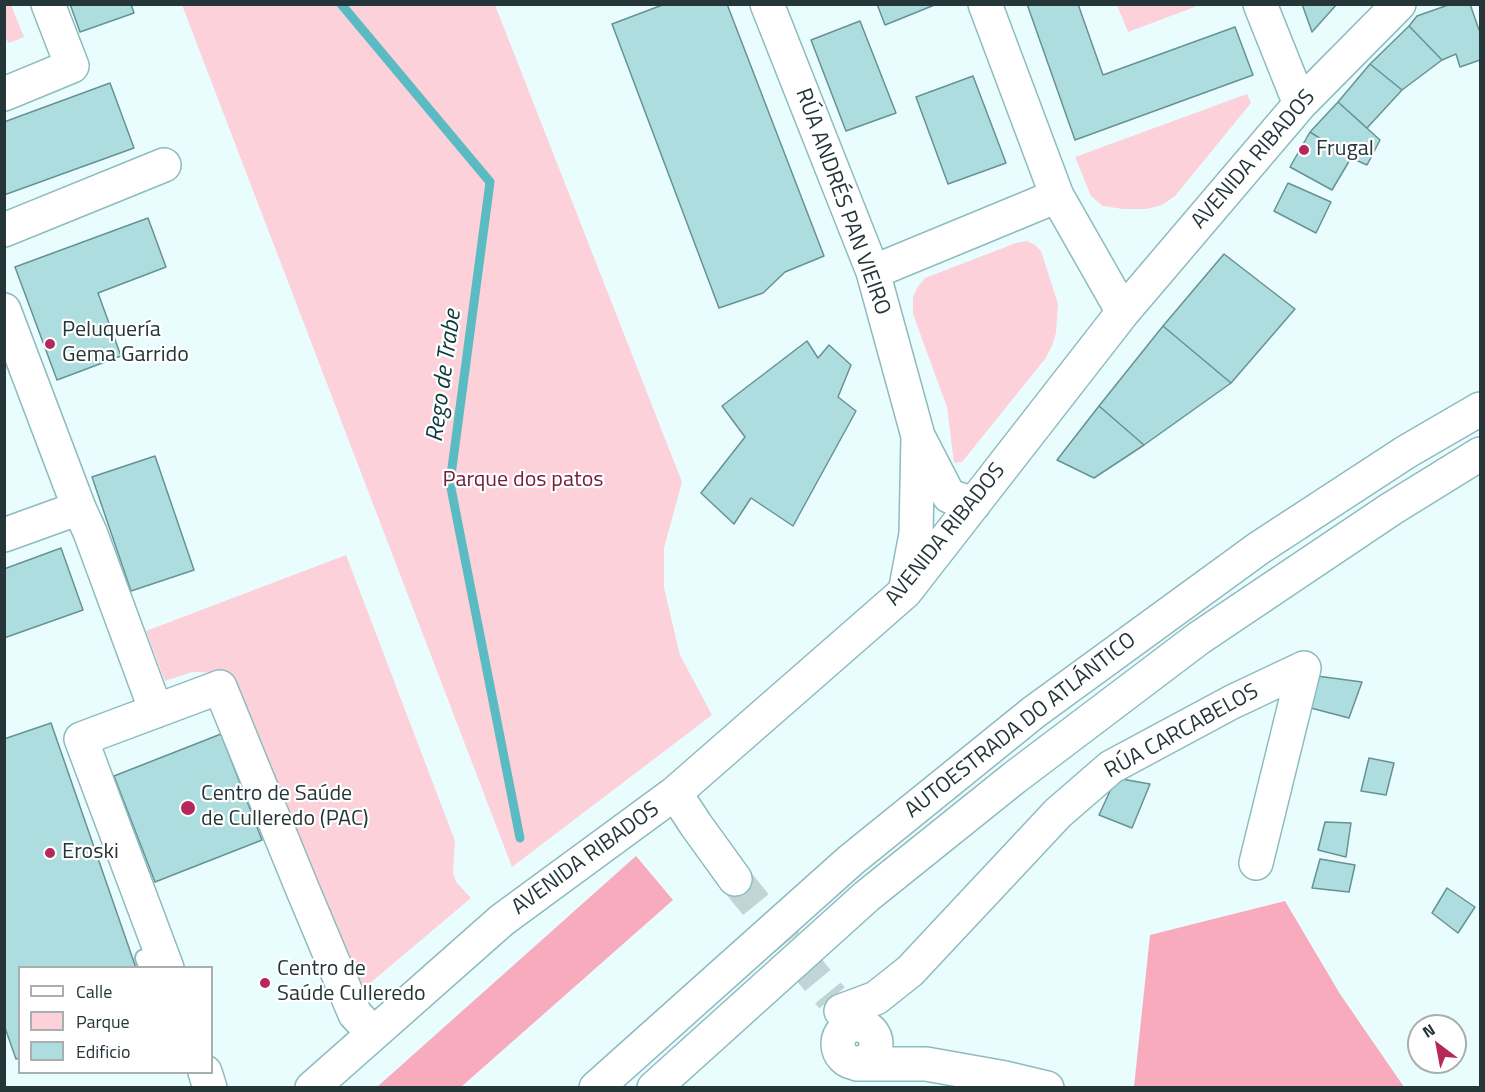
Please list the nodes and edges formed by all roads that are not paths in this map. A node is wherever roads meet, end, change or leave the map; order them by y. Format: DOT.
graph roads {
  1 [pos="48,4"];
  2 [pos="767,4"];
  3 [pos="985,4"];
  4 [pos="1260,4"];
  5 [pos="1399,4"];
  6 [pos="4,94"];
  7 [pos="1300,104"];
  8 [pos="164,165"];
  9 [pos="1057,196"];
  10 [pos="4,230"];
  11 [pos="873,272"];
  12 [pos="4,310"];
  13 [pos="1123,312"];
  14 [pos="1480,388"];
  15 [pos="1480,409"];
  16 [pos="918,436"];
  17 [pos="1406,452"];
  18 [pos="1480,454"];
  19 [pos="974,504"];
  20 [pos="79,508"];
  21 [pos="4,535"];
  22 [pos="905,592"];
  23 [pos="156,711"];
  24 [pos="675,793"];
  25 [pos="1256,863"];
  26 [pos="735,879"];
  27 [pos="153,964"];
  28 [pos="849,1018"];
  29 [pos="373,1033"];
  30 [pos="926,1064"];
  31 [pos="312,1088"];
  32 [pos="596,1088"];
  33 [pos="654,1088"];
  34 [pos="1047,1088"];
  1 -- 6 [label="main road"];
  2 -- 11 [label="main road, RÚA ANDRÉS PAN VIEIRO"];
  3 -- 9 [label="main road"];
  4 -- 7 [label="main road"];
  5 -- 7 [label="main road, AVENIDA RIBADOS"];
  7 -- 13 [label="main road, AVENIDA RIBADOS"];
  8 -- 10 [label="main road"];
  9 -- 11 [label="main road"];
  9 -- 13 [label="main road"];
  11 -- 16 [label="main road, RÚA ANDRÉS PAN VIEIRO"];
  12 -- 20 [label="main road"];
  13 -- 19 [label="main road, AVENIDA RIBADOS"];
  14 -- 17 [label="main road"];
  15 -- 17 [label="main road, AUTOESTRADA DO ATLÁNTICO"];
  16 -- 19 [label="main road, RÚA ANDRÉS PAN VIEIRO"];
  16 -- 22 [label="main road, RÚA ANDRÉS PAN VIEIRO"];
  17 -- 32 [label="main road, AUTOESTRADA DO ATLÁNTICO"];
  18 -- 33 [label="main road, AUTOESTRADA DO ATLÁNTICO"];
  19 -- 22 [label="main road, AVENIDA RIBADOS"];
  20 -- 21 [label="main road"];
  20 -- 23 [label="main road"];
  22 -- 24 [label="main road, AVENIDA RIBADOS"];
  23 -- 27 [label="main road"];
  23 -- 29 [label="main road"];
  24 -- 26 [label="main road"];
  24 -- 29 [label="main road, AVENIDA RIBADOS"];
  25 -- 28 [label="main road, RÚA CARCABELOS"];
  28 -- 30 [label="main road"];
  28 -- 30 [label="main road"];
  29 -- 31 [label="main road, AVENIDA RIBADOS"];
  30 -- 34 [label="main road"];
}
